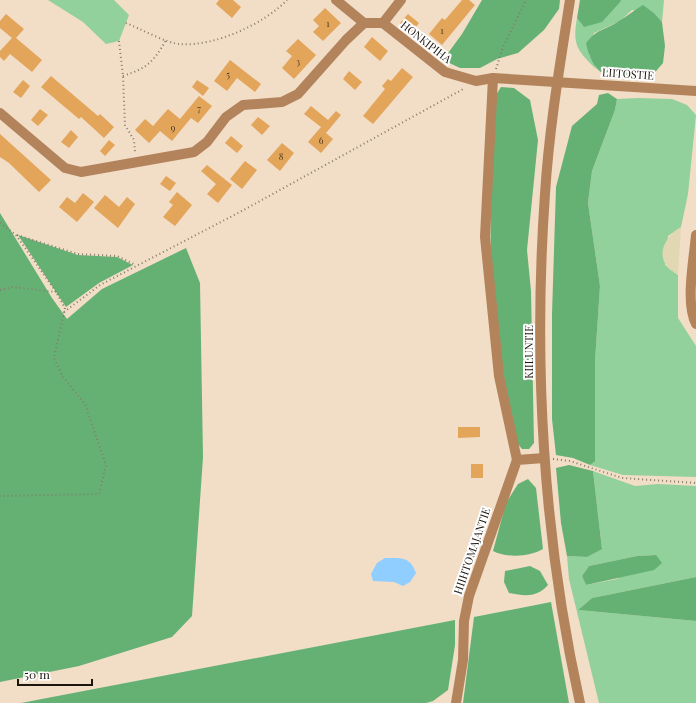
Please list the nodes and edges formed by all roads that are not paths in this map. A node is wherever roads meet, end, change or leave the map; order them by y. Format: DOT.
graph roads {
  1 [pos="336,0"];
  2 [pos="401,0"];
  3 [pos="570,0"];
  4 [pos="364,23"];
  5 [pos="383,23"];
  6 [pos="493,78"];
  7 [pos="557,81"];
  8 [pos="696,91"];
  9 [pos="0,113"];
  10 [pos="696,235"];
  11 [pos="696,324"];
  12 [pos="544,458"];
  13 [pos="517,460"];
  14 [pos="456,703"];
  15 [pos="580,703"];
  1 -- 4 [label="street"];
  2 -- 5 [label="street"];
  3 -- 7 [label="street, KIILUNTIE"];
  4 -- 5 [label="street, HONKIPIHA"];
  4 -- 9 [label="street"];
  5 -- 6 [label="street, HONKIPIHA"];
  6 -- 7 [label="street, HONKIPIHA"];
  6 -- 13 [label="street"];
  7 -- 8 [label="street, LIITOSTIE"];
  7 -- 12 [label="street, KIILUNTIE"];
  10 -- 11 [label="street"];
  12 -- 13 [label="street"];
  12 -- 15 [label="street, KIILUNTIE"];
  13 -- 14 [label="street, HIIHTOMAJANTIE"];
}
